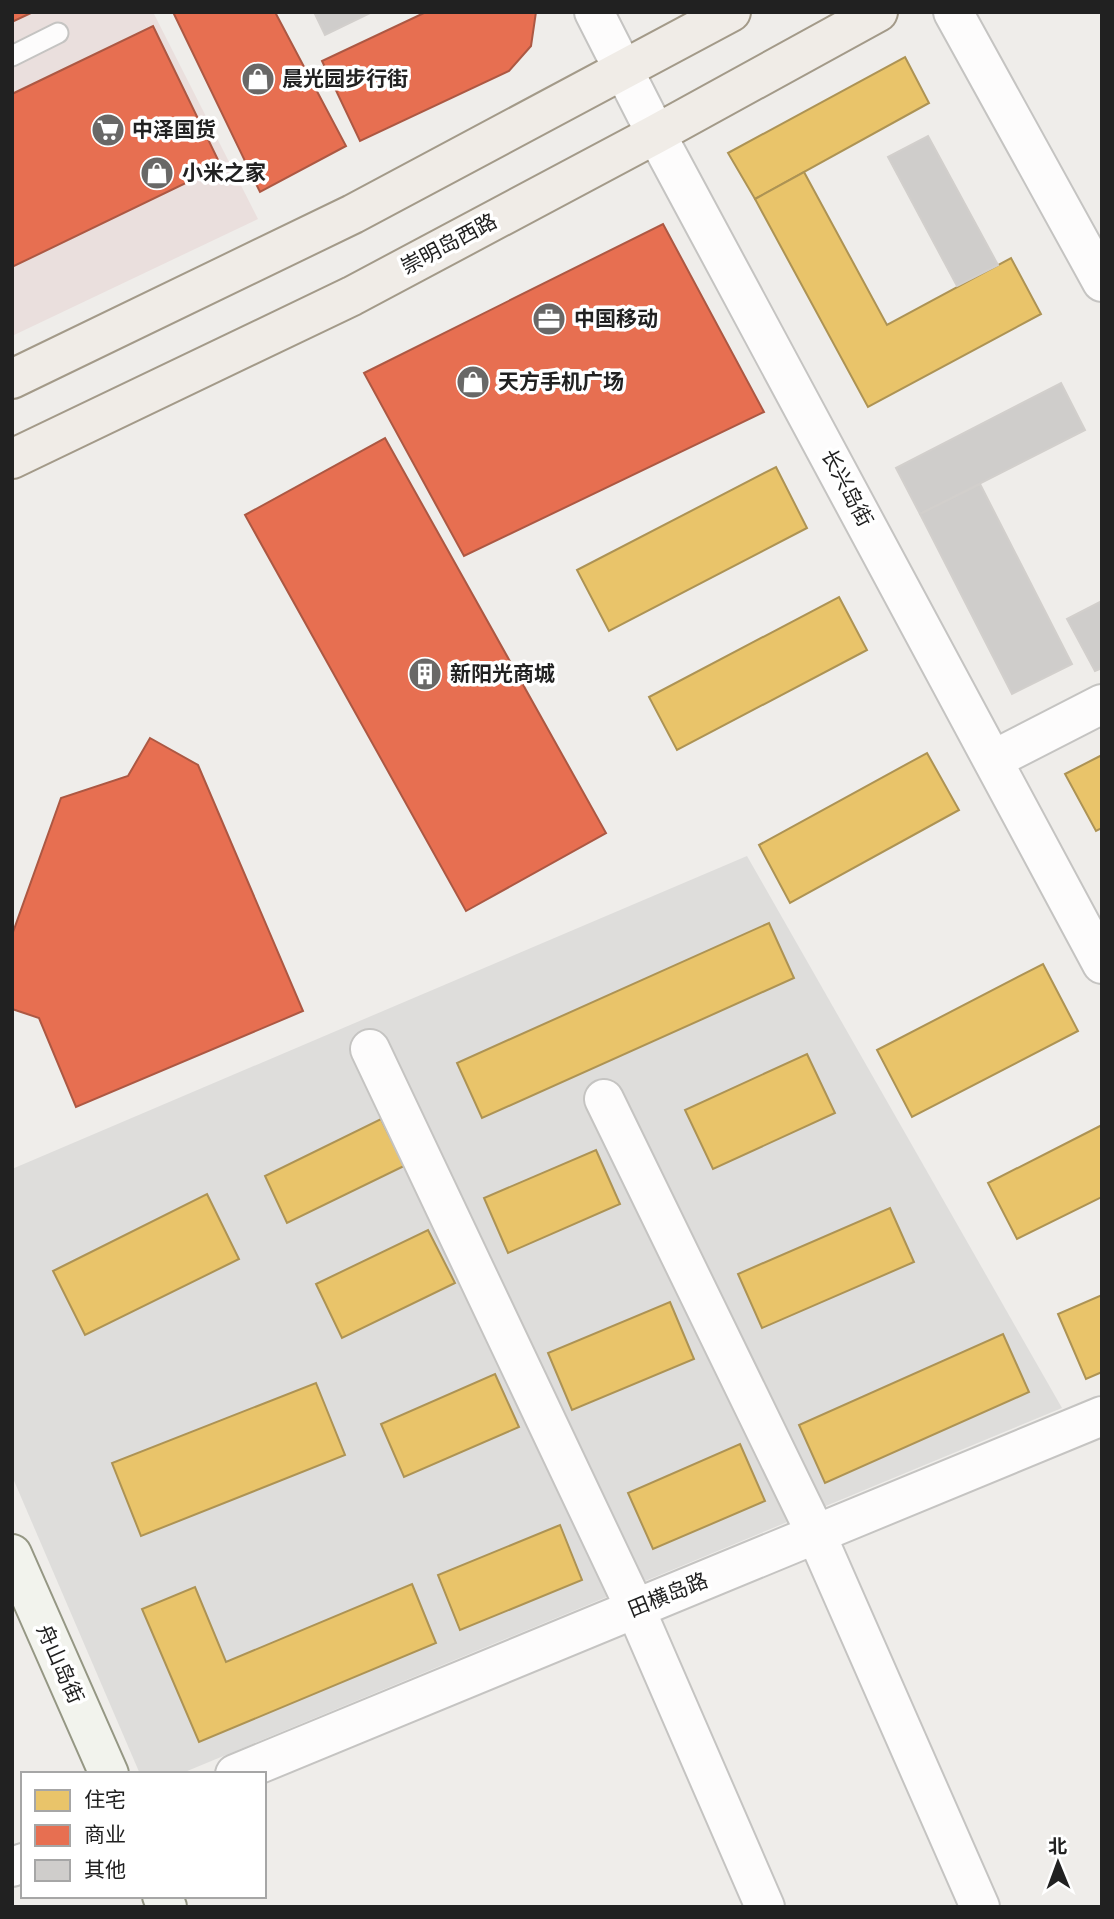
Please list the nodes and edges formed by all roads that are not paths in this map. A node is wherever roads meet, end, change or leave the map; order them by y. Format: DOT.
graph roads {
  1 [pos="594,12"];
  2 [pos="730,12"];
  3 [pos="878,12"];
  4 [pos="953,12"];
  5 [pos="58,33"];
  6 [pos="12,56"];
  7 [pos="622,70"];
  8 [pos="656,134"];
  9 [pos="1102,282"];
  10 [pos="12,379"];
  11 [pos="12,459"];
  12 [pos="1102,705"];
  13 [pos="993,760"];
  14 [pos="1102,964"];
  15 [pos="370,1049"];
  16 [pos="604,1099"];
  17 [pos="1102,1416"];
  18 [pos="816,1534"];
  19 [pos="12,1554"];
  20 [pos="635,1608"];
  21 [pos="107,1772"];
  22 [pos="240,1772"];
  23 [pos="765,1907"];
  24 [pos="980,1907"];
  1 -- 7 [label="street, 长兴岛街"];
  2 -- 7 [label="main road"];
  3 -- 8 [label="main road, 崇明岛西路"];
  4 -- 9 [label="street"];
  5 -- 6 [label="lane"];
  7 -- 8 [label="street, 长兴岛街"];
  7 -- 10 [label="main road"];
  8 -- 11 [label="main road, 崇明岛西路"];
  8 -- 13 [label="street, 长兴岛街"];
  12 -- 13 [label="street"];
  13 -- 14 [label="street, 长兴岛街"];
  15 -- 20 [label="street"];
  16 -- 18 [label="street"];
  17 -- 18 [label="street, 田横岛路"];
  18 -- 20 [label="street, 田横岛路"];
  18 -- 24 [label="street"];
  19 -- 21 [label="street, 舟山岛街"];
  20 -- 22 [label="street, 田横岛路"];
  20 -- 23 [label="street"];
}
